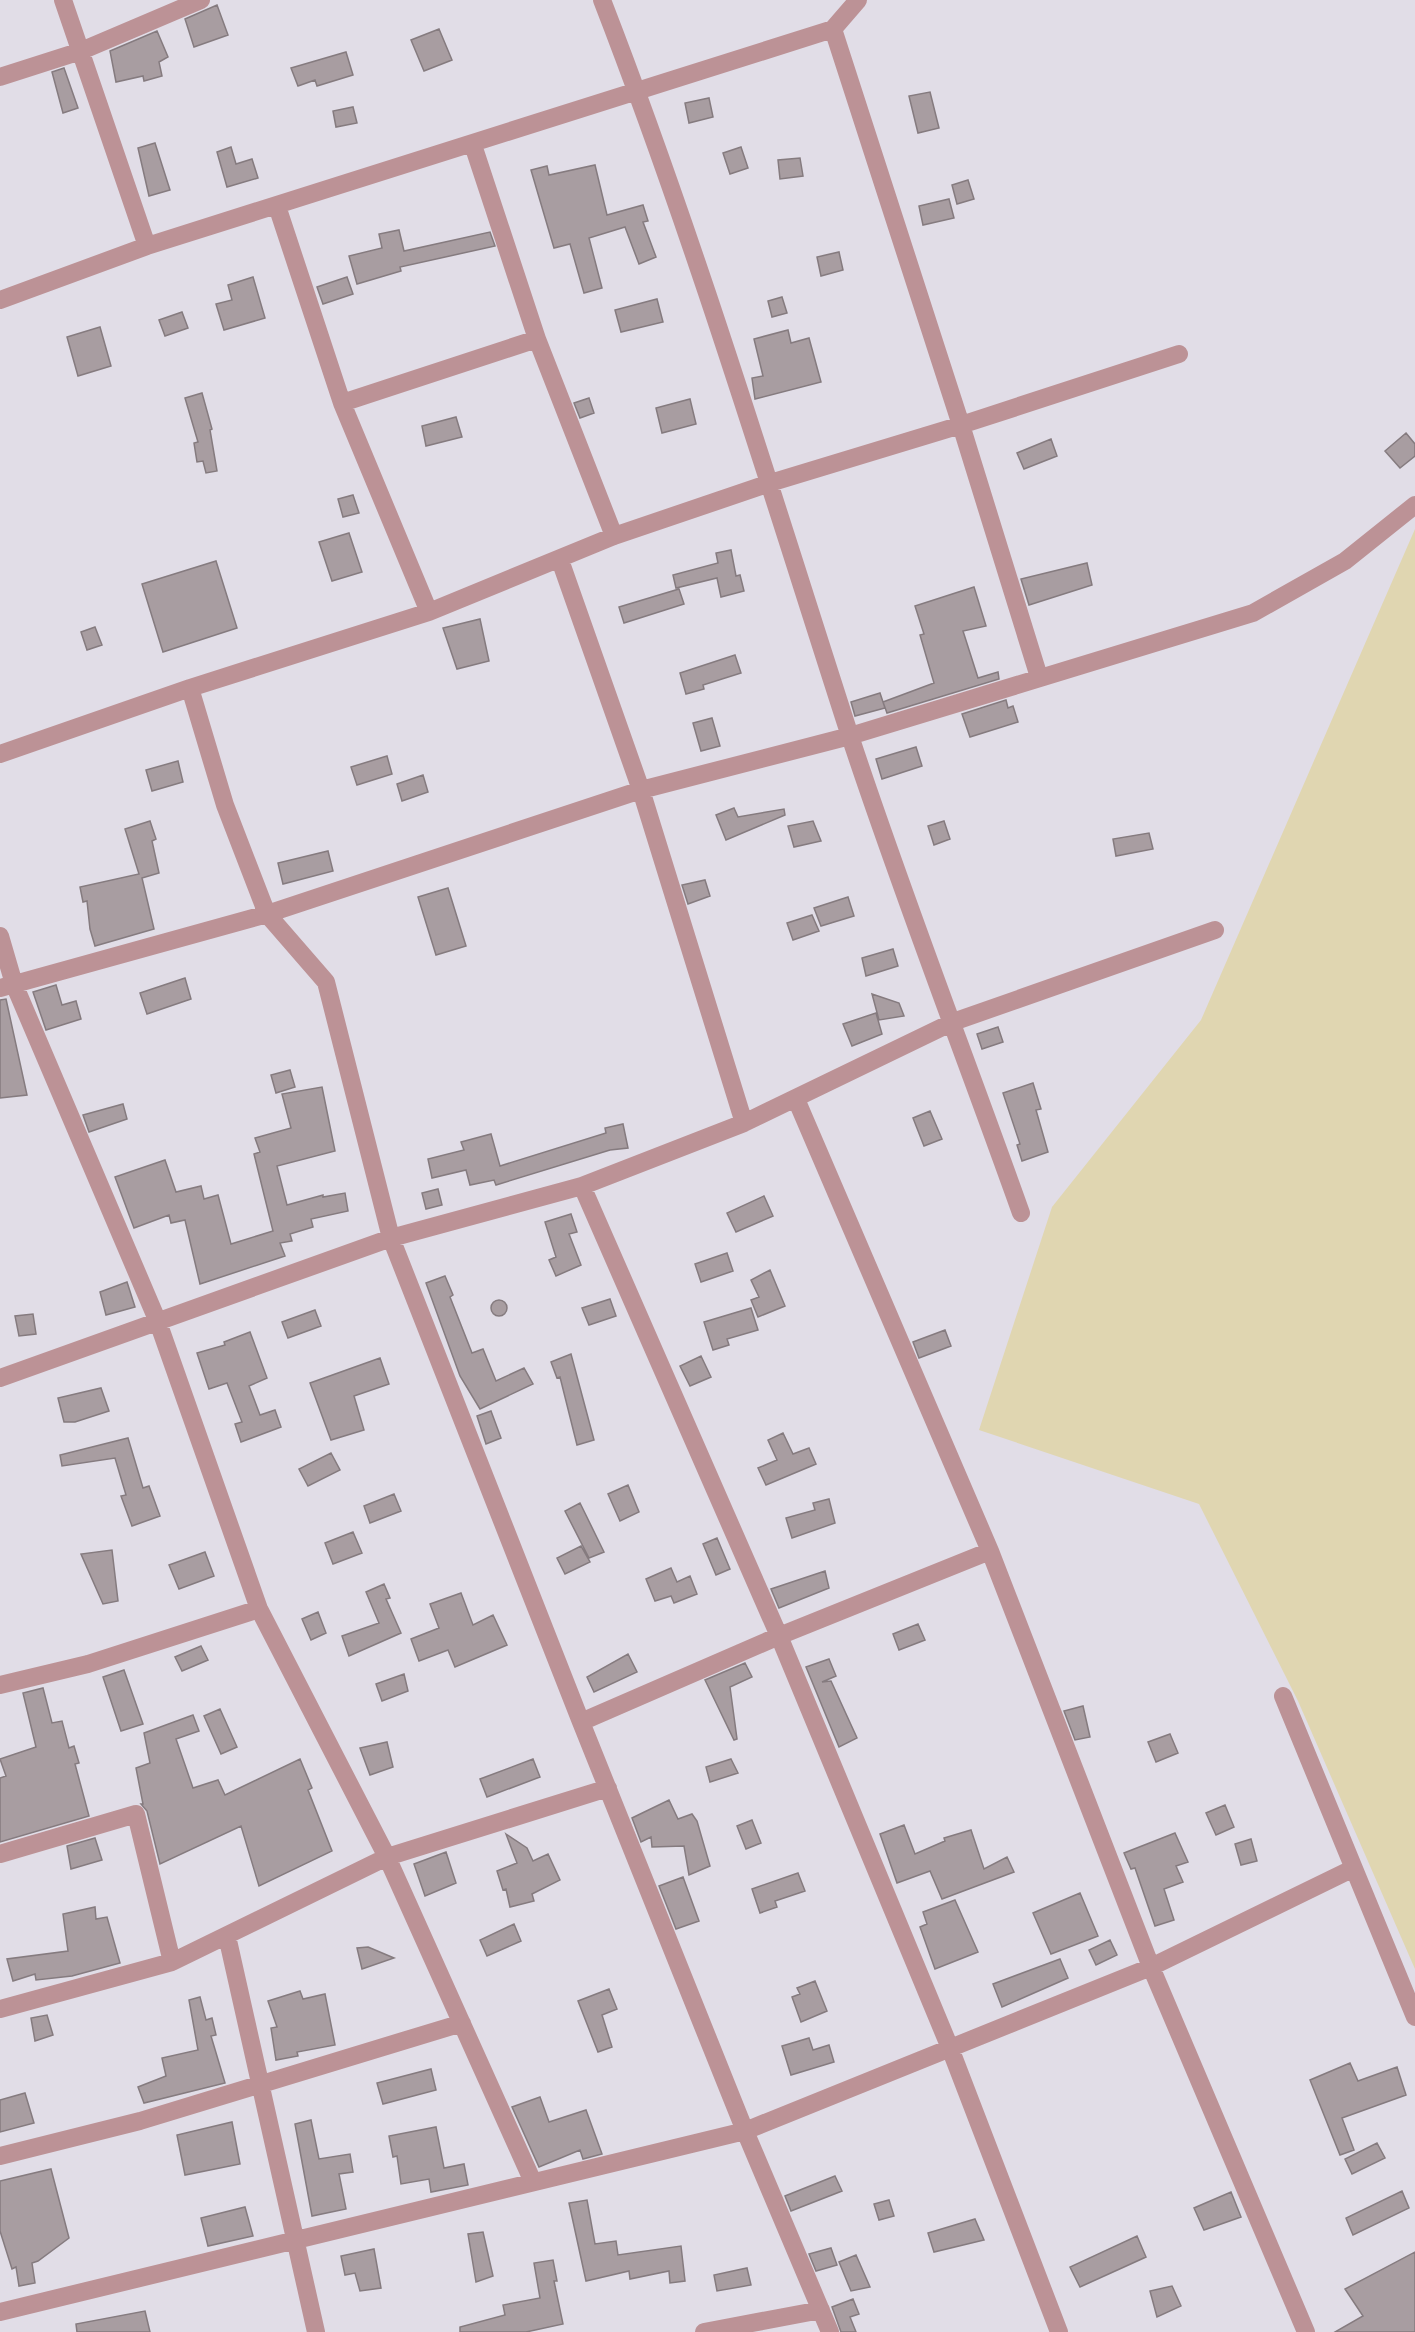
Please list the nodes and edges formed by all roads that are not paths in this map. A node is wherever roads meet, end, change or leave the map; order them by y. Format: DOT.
graph roads {
  1 [pos="63,0"];
  2 [pos="201,0"];
  3 [pos="602,0"];
  4 [pos="858,0"];
  5 [pos="833,29"];
  6 [pos="81,51"];
  7 [pos="0,77"];
  8 [pos="638,92"];
  9 [pos="473,145"];
  10 [pos="277,206"];
  11 [pos="147,246"];
  12 [pos="0,300"];
  13 [pos="537,339"];
  14 [pos="1179,354"];
  15 [pos="342,403"];
  16 [pos="961,425"];
  17 [pos="771,483"];
  18 [pos="1415,505"];
  19 [pos="614,536"];
  20 [pos="560,560"];
  21 [pos="429,612"];
  22 [pos="1039,677"];
  23 [pos="190,688"];
  24 [pos="850,736"];
  25 [pos="0,754"];
  26 [pos="641,790"];
  27 [pos="267,914"];
  28 [pos="1215,930"];
  29 [pos="0,936"];
  30 [pos="7,986"];
  31 [pos="953,1022"];
  32 [pos="796,1099"];
  33 [pos="744,1123"];
  34 [pos="582,1186"];
  35 [pos="1021,1213"];
  36 [pos="391,1238"];
  37 [pos="158,1322"];
  38 [pos="0,1378"];
  39 [pos="990,1551"];
  40 [pos="260,1609"];
  41 [pos="779,1636"];
  42 [pos="0,1685"];
  43 [pos="1283,1696"];
  44 [pos="581,1722"];
  45 [pos="608,1788"];
  46 [pos="0,1854"];
  47 [pos="387,1857"];
  48 [pos="1352,1869"];
  49 [pos="227,1935"];
  50 [pos="172,1962"];
  51 [pos="1151,1967"];
  52 [pos="0,2009"];
  53 [pos="1415,2017"];
  54 [pos="462,2023"];
  55 [pos="950,2048"];
  56 [pos="261,2085"];
  57 [pos="745,2131"];
  58 [pos="0,2156"];
  59 [pos="533,2182"];
  60 [pos="296,2241"];
  61 [pos="821,2310"];
  62 [pos="0,2312"];
  63 [pos="316,2332"];
  64 [pos="705,2332"];
  65 [pos="830,2332"];
  66 [pos="1059,2332"];
  67 [pos="1306,2332"];
  1 -- 6 [label="street"];
  2 -- 6 [label="street"];
  3 -- 8 [label="street"];
  4 -- 5 [label="street"];
  5 -- 8 [label="street"];
  5 -- 16 [label="street"];
  6 -- 7 [label="street"];
  6 -- 11 [label="street"];
  8 -- 9 [label="street"];
  8 -- 17 [label="street"];
  9 -- 10 [label="street"];
  9 -- 13 [label="street"];
  10 -- 11 [label="street"];
  10 -- 15 [label="street"];
  11 -- 12 [label="street"];
  13 -- 15 [label="street"];
  13 -- 19 [label="street"];
  14 -- 16 [label="street"];
  15 -- 21 [label="street"];
  16 -- 17 [label="street"];
  16 -- 22 [label="street"];
  17 -- 19 [label="street"];
  17 -- 24 [label="street"];
  18 -- 22 [label="street"];
  19 -- 20 [label="street"];
  20 -- 21 [label="street"];
  20 -- 26 [label="street"];
  21 -- 23 [label="street"];
  22 -- 24 [label="street"];
  23 -- 25 [label="street"];
  23 -- 27 [label="street"];
  24 -- 26 [label="street"];
  24 -- 31 [label="street"];
  26 -- 27 [label="street"];
  26 -- 33 [label="street"];
  27 -- 30 [label="street"];
  27 -- 36 [label="street"];
  28 -- 31 [label="street"];
  29 -- 30 [label="street"];
  30 -- 37 [label="street"];
  31 -- 32 [label="street"];
  31 -- 35 [label="street"];
  32 -- 33 [label="street"];
  32 -- 39 [label="street"];
  33 -- 34 [label="street"];
  34 -- 36 [label="street"];
  34 -- 41 [label="street"];
  36 -- 37 [label="street"];
  36 -- 44 [label="street"];
  37 -- 38 [label="street"];
  37 -- 40 [label="street"];
  39 -- 41 [label="street"];
  39 -- 51 [label="street"];
  40 -- 42 [label="street"];
  40 -- 47 [label="street"];
  41 -- 44 [label="street"];
  41 -- 55 [label="street"];
  43 -- 48 [label="street"];
  44 -- 45 [label="street"];
  45 -- 47 [label="street"];
  45 -- 57 [label="street"];
  46 -- 50 [label="street"];
  47 -- 49 [label="street"];
  47 -- 54 [label="street"];
  48 -- 51 [label="street"];
  48 -- 53 [label="street"];
  49 -- 50 [label="street"];
  49 -- 56 [label="street"];
  50 -- 52 [label="street"];
  51 -- 55 [label="street"];
  51 -- 67 [label="street"];
  54 -- 56 [label="street"];
  54 -- 59 [label="street"];
  55 -- 57 [label="street"];
  55 -- 66 [label="street"];
  56 -- 58 [label="street"];
  56 -- 60 [label="street"];
  57 -- 59 [label="street"];
  57 -- 61 [label="street"];
  59 -- 60 [label="street"];
  60 -- 62 [label="street"];
  60 -- 63 [label="street"];
  61 -- 64 [label="street"];
  61 -- 65 [label="street"];
}
